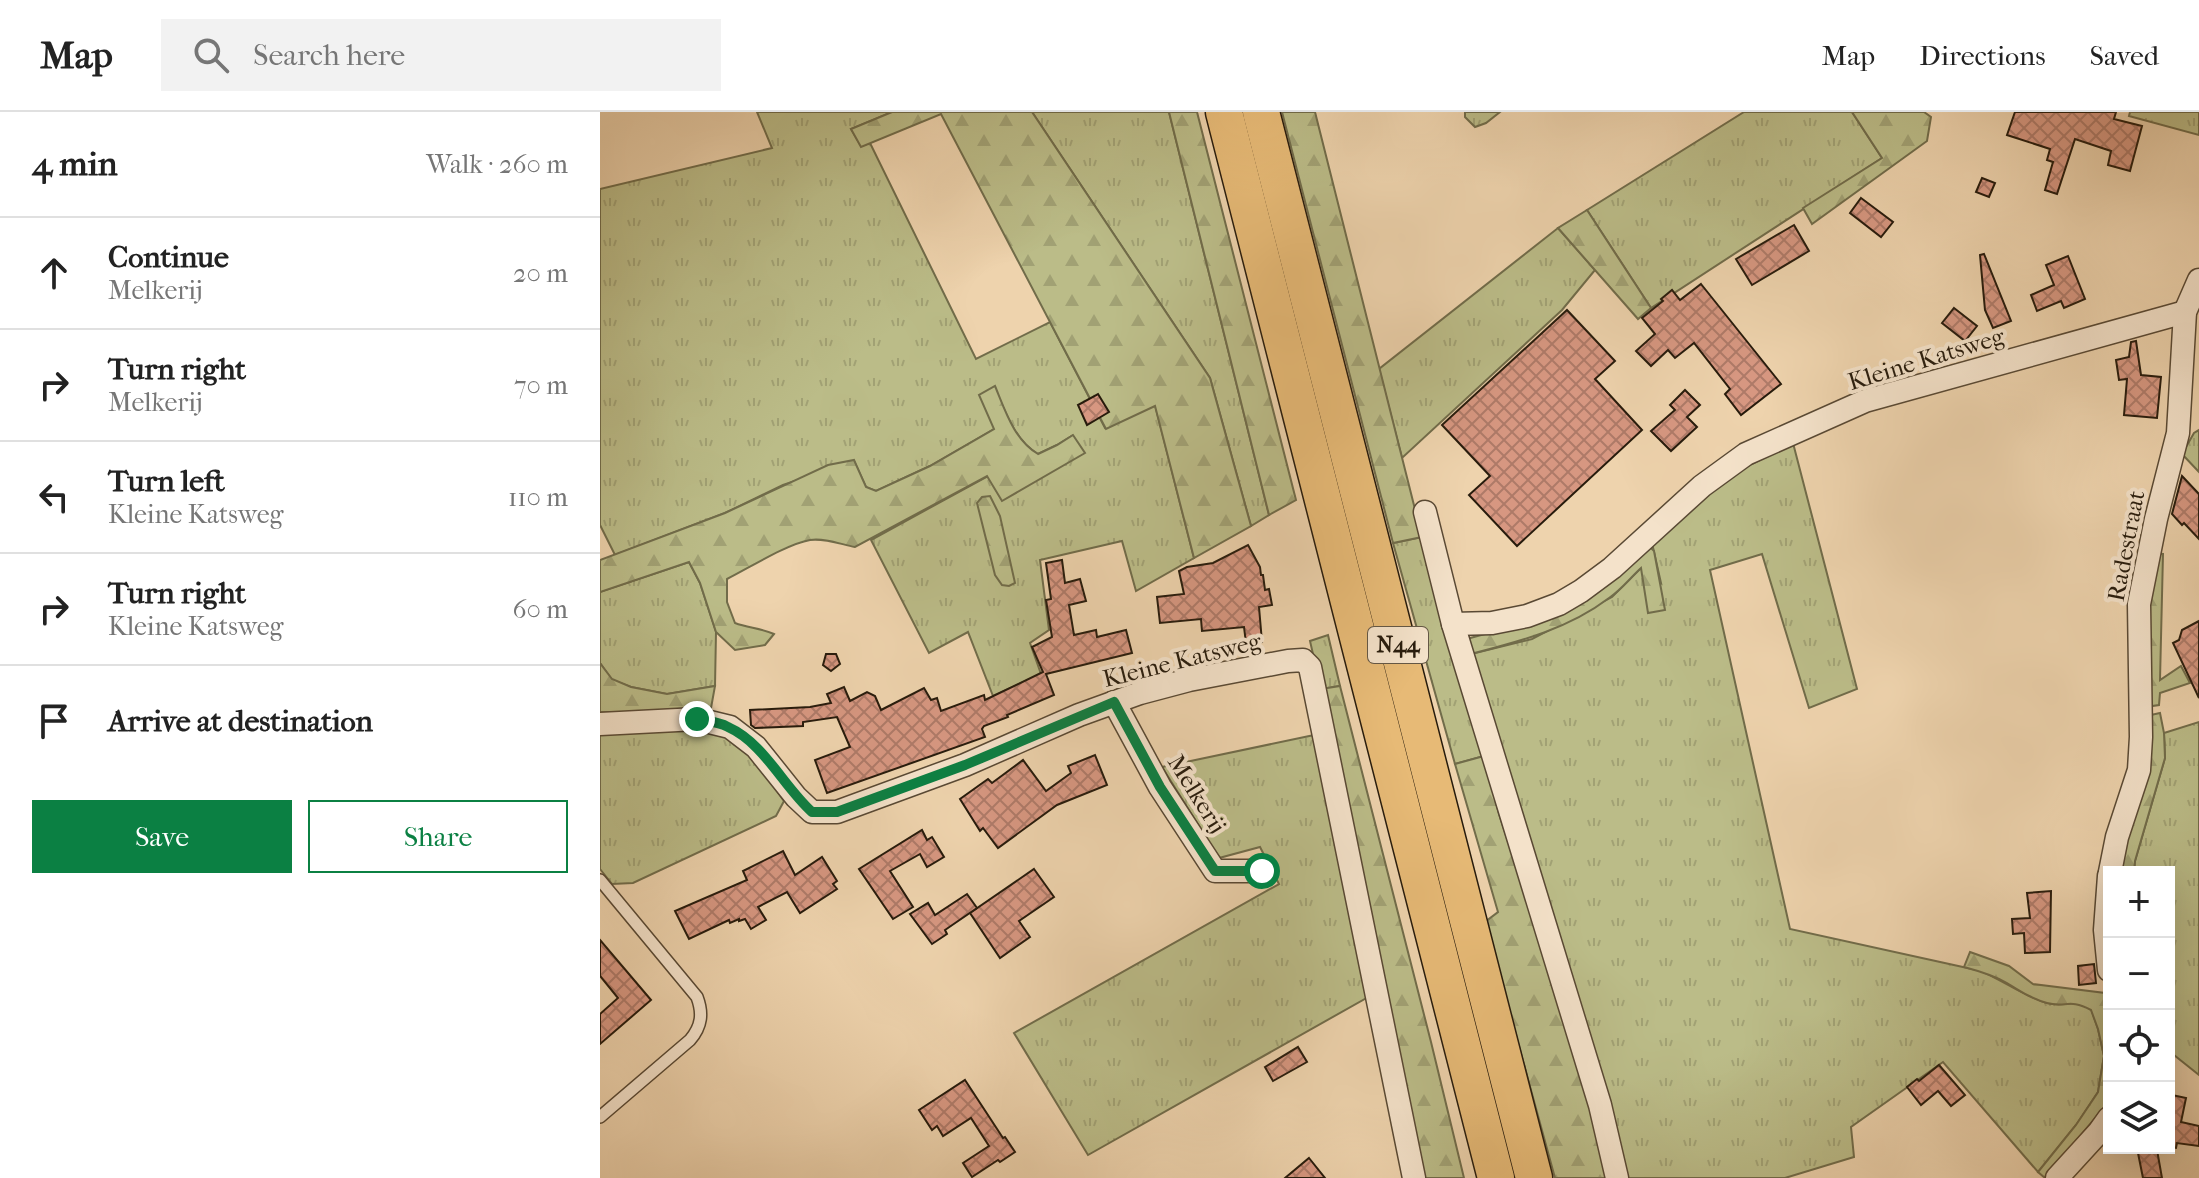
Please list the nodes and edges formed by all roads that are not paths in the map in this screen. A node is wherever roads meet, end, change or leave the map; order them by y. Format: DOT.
graph roads {
  1 [pos="1224,112"];
  2 [pos="1261,112"];
  3 [pos="2199,280"];
  4 [pos="2185,312"];
  5 [pos="1425,512"];
  6 [pos="1453,624"];
  7 [pos="1114,702"];
  8 [pos="600,724"];
  9 [pos="2111,866"];
  10 [pos="1262,871"];
  11 [pos="600,880"];
  12 [pos="600,1117"];
  13 [pos="2103,1126"];
  14 [pos="1414,1178"];
  15 [pos="1496,1178"];
  16 [pos="1534,1178"];
  17 [pos="1617,1178"];
  18 [pos="2057,1178"];
  1 -- 15 [label="highway, N44"];
  2 -- 16 [label="highway, N44"];
  3 -- 4 [label="street, Radestraat"];
  4 -- 6 [label="street, Kleine Katsweg"];
  4 -- 9 [label="street, Radestraat"];
  5 -- 6 [label="street"];
  6 -- 17 [label="street"];
  7 -- 8 [label="street, Kleine Katsweg"];
  7 -- 10 [label="street, Melkerij"];
  7 -- 14 [label="street, Kleine Katsweg"];
  11 -- 12 [label="lane"];
  13 -- 18 [label="street"];
}
